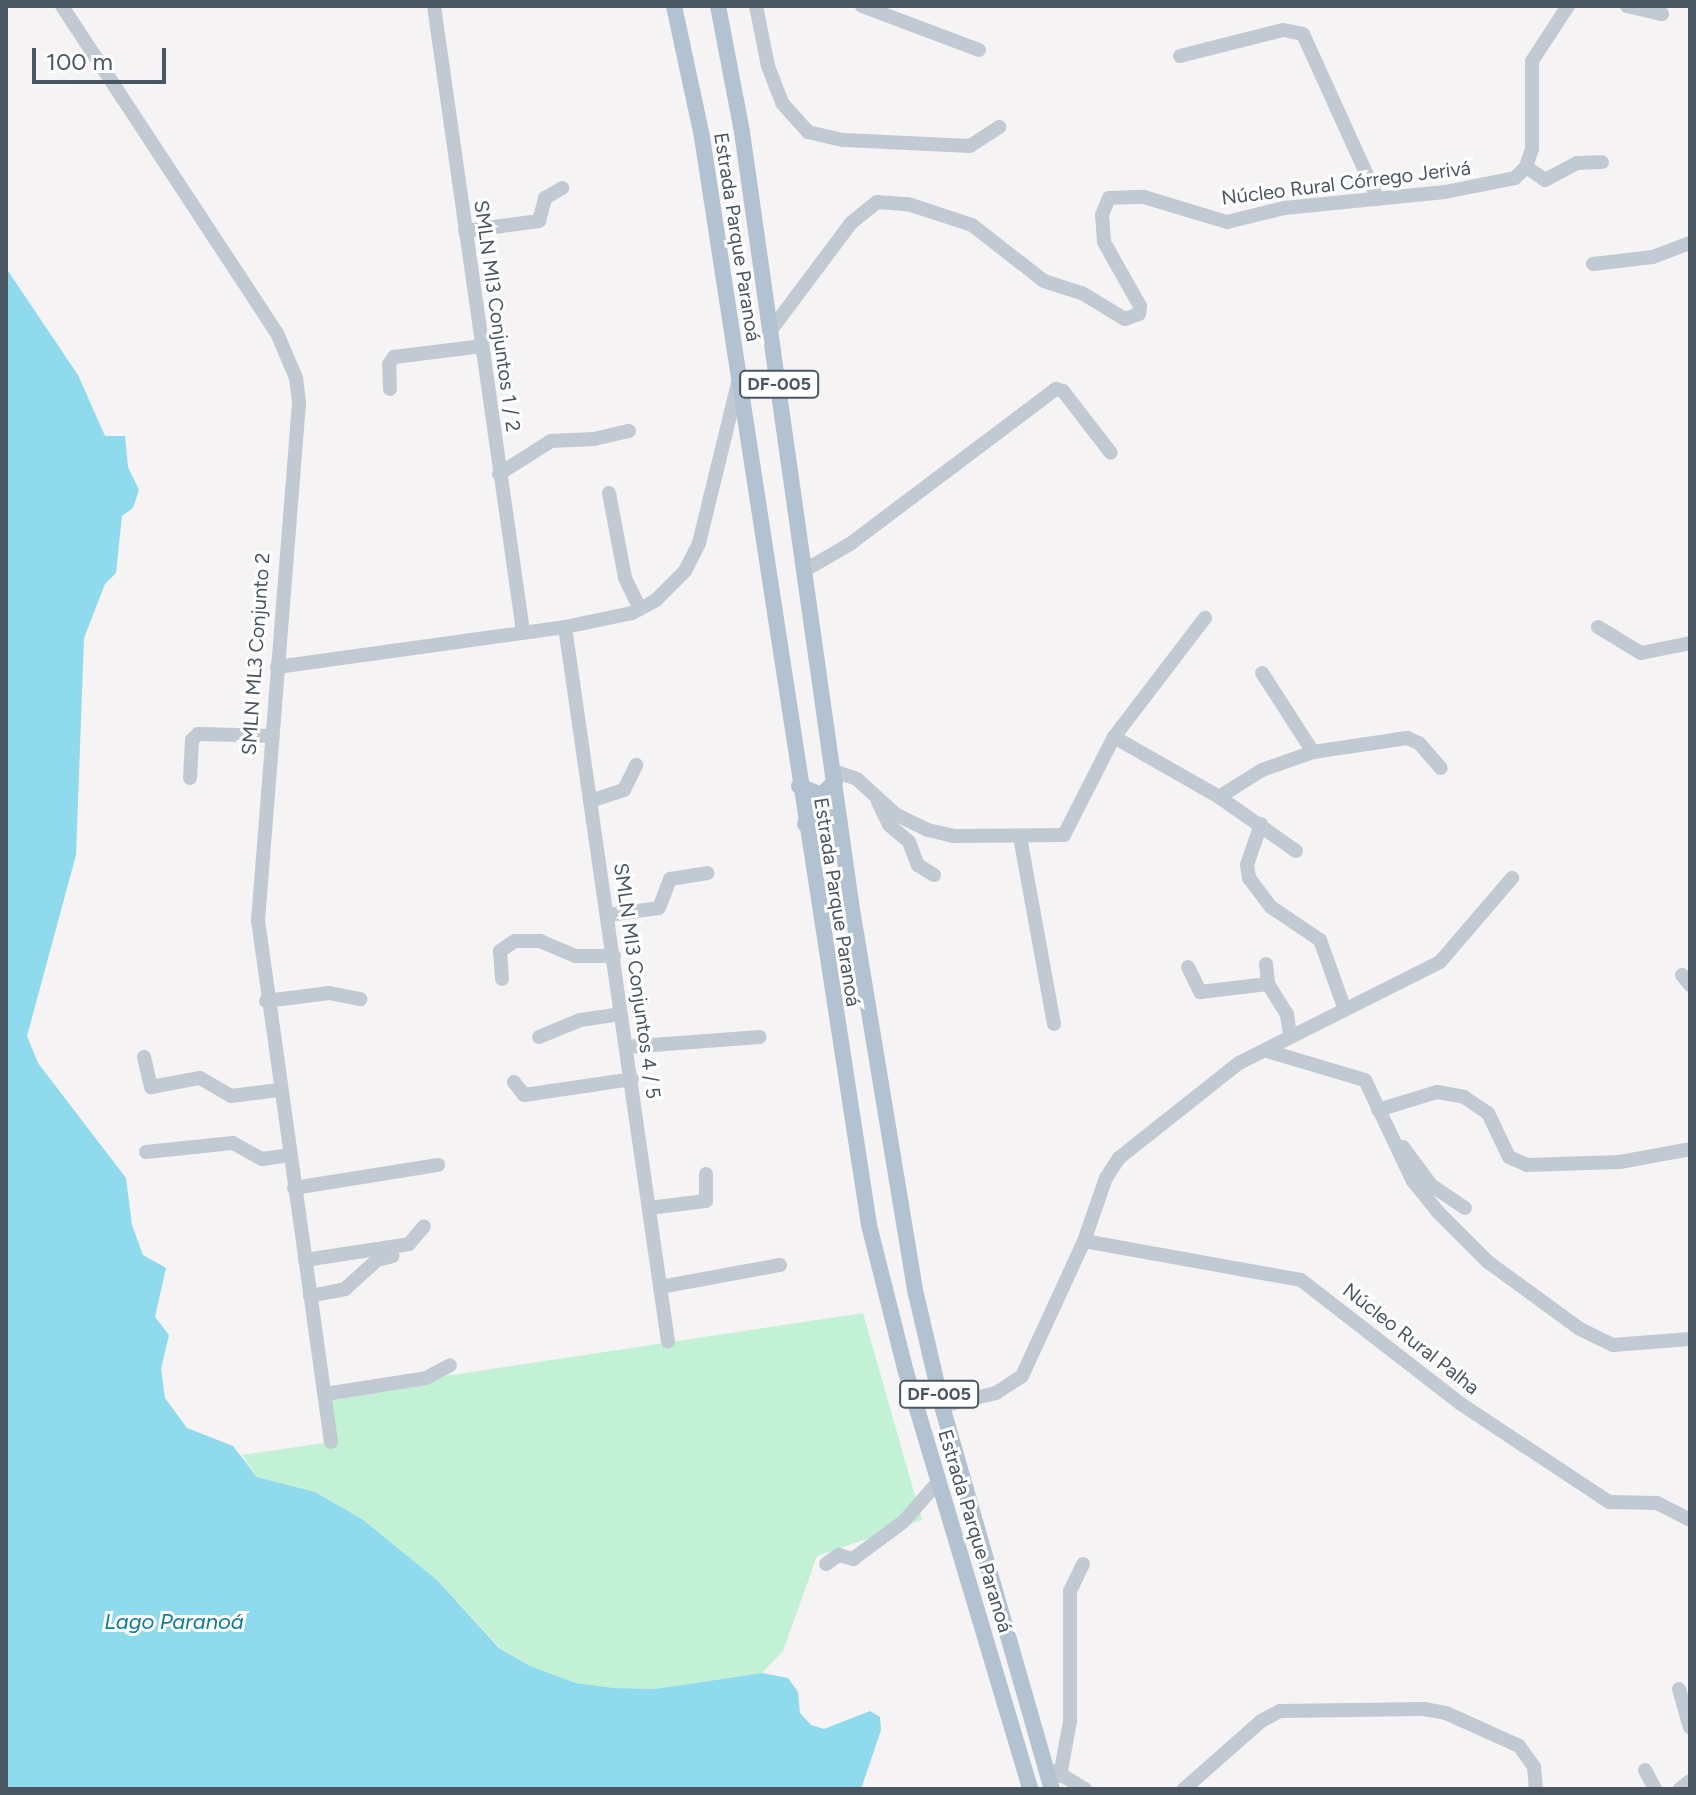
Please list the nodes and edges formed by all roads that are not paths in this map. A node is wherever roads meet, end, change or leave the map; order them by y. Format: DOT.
graph roads {
  1 [pos="62,6"];
  2 [pos="434,6"];
  3 [pos="674,6"];
  4 [pos="718,6"];
  5 [pos="756,6"];
  6 [pos="862,6"];
  7 [pos="1568,6"];
  8 [pos="1627,6"];
  9 [pos="1662,14"];
  10 [pos="979,50"];
  11 [pos="1180,56"];
  12 [pos="999,127"];
  13 [pos="1602,162"];
  14 [pos="1526,167"];
  15 [pos="562,188"];
  16 [pos="1378,199"];
  17 [pos="465,231"];
  18 [pos="1690,243"];
  19 [pos="1593,264"];
  20 [pos="771,330"];
  21 [pos="482,346"];
  22 [pos="739,374"];
  23 [pos="390,389"];
  24 [pos="629,431"];
  25 [pos="728,435"];
  26 [pos="747,438"];
  27 [pos="1111,453"];
  28 [pos="499,474"];
  29 [pos="609,493"];
  30 [pos="807,569"];
  31 [pos="640,609"];
  32 [pos="1205,618"];
  33 [pos="565,627"];
  34 [pos="1598,627"];
  35 [pos="523,631"];
  36 [pos="1690,643"];
  37 [pos="277,667"];
  38 [pos="1262,673"];
  39 [pos="270,736"];
  40 [pos="1114,737"];
  41 [pos="1313,752"];
  42 [pos="636,765"];
  43 [pos="1441,768"];
  44 [pos="834,776"];
  45 [pos="190,778"];
  46 [pos="799,786"];
  47 [pos="874,794"];
  48 [pos="1219,797"];
  49 [pos="590,801"];
  50 [pos="840,821"];
  51 [pos="805,824"];
  52 [pos="1261,824"];
  53 [pos="1020,837"];
  54 [pos="1296,851"];
  55 [pos="708,873"];
  56 [pos="934,875"];
  57 [pos="1512,878"];
  58 [pos="608,915"];
  59 [pos="614,956"];
  60 [pos="1266,964"];
  61 [pos="1188,967"];
  62 [pos="502,979"];
  63 [pos="1268,984"];
  64 [pos="360,999"];
  65 [pos="266,1001"];
  66 [pos="1344,1007"];
  67 [pos="621,1014"];
  68 [pos="1054,1024"];
  69 [pos="1290,1036"];
  70 [pos="539,1037"];
  71 [pos="760,1037"];
  72 [pos="626,1047"];
  73 [pos="1267,1051"];
  74 [pos="144,1057"];
  75 [pos="632,1079"];
  76 [pos="514,1082"];
  77 [pos="279,1090"];
  78 [pos="1378,1110"];
  79 [pos="1386,1125"];
  80 [pos="1690,1149"];
  81 [pos="146,1152"];
  82 [pos="289,1155"];
  83 [pos="438,1165"];
  84 [pos="706,1174"];
  85 [pos="294,1188"];
  86 [pos="649,1208"];
  87 [pos="1465,1208"];
  88 [pos="424,1226"];
  89 [pos="1084,1241"];
  90 [pos="393,1256"];
  91 [pos="305,1260"];
  92 [pos="780,1265"];
  93 [pos="660,1287"];
  94 [pos="310,1296"];
  95 [pos="1690,1339"];
  96 [pos="668,1342"];
  97 [pos="450,1365"];
  98 [pos="325,1394"];
  99 [pos="942,1406"];
  100 [pos="331,1442"];
  101 [pos="939,1481"];
  102 [pos="1690,1520"];
  103 [pos="826,1564"];
  104 [pos="1083,1564"];
  105 [pos="993,1572"];
  106 [pos="968,1574"];
  107 [pos="1679,1689"];
  108 [pos="1690,1727"];
  109 [pos="1645,1770"];
  110 [pos="1690,1781"];
  111 [pos="1056,1783"];
  112 [pos="1189,1788"];
  113 [pos="1030,1789"];
  114 [pos="1085,1789"];
  115 [pos="1536,1789"];
  116 [pos="1655,1789"];
  117 [pos="1680,1789"];
  1 -- 37 [label="street, SMLN ML3 Conjunto 2"];
  2 -- 17 [label="street, SMLN MI3 Conjuntos 1 / 2"];
  3 -- 22 [label="main road, Estrada Parque Paranoá / DF-005"];
  4 -- 20 [label="main road, Estrada Parque Paranoá / DF-005"];
  5 -- 12 [label="street"];
  6 -- 10 [label="street"];
  7 -- 14 [label="street"];
  8 -- 9 [label="street"];
  11 -- 16 [label="street"];
  13 -- 14 [label="street"];
  14 -- 16 [label="street, Núcleo Rural Córrego Jerivá"];
  15 -- 17 [label="street"];
  16 -- 20 [label="street, Núcleo Rural Córrego Jerivá"];
  17 -- 21 [label="street, SMLN MI3 Conjuntos 1 / 2"];
  18 -- 19 [label="street"];
  20 -- 30 [label="main road, Estrada Parque Paranoá / DF-005"];
  21 -- 23 [label="street"];
  21 -- 28 [label="street, SMLN MI3 Conjuntos 1 / 2"];
  22 -- 25 [label="street"];
  22 -- 26 [label="main road, Estrada Parque Paranoá / DF-005"];
  24 -- 28 [label="street"];
  25 -- 26 [label="street"];
  25 -- 31 [label="street"];
  26 -- 46 [label="main road, Estrada Parque Paranoá / DF-005"];
  27 -- 30 [label="street"];
  28 -- 35 [label="street, SMLN MI3 Conjuntos 1 / 2"];
  29 -- 31 [label="street"];
  30 -- 44 [label="main road, Estrada Parque Paranoá / DF-005"];
  31 -- 33 [label="street"];
  32 -- 40 [label="street"];
  33 -- 35 [label="street"];
  33 -- 49 [label="street, SMLN MI3 Conjuntos 4 / 5"];
  34 -- 36 [label="street"];
  35 -- 37 [label="street"];
  37 -- 39 [label="street, SMLN ML3 Conjunto 2"];
  38 -- 41 [label="street"];
  39 -- 45 [label="street"];
  39 -- 65 [label="street, SMLN ML3 Conjunto 2"];
  40 -- 48 [label="street"];
  40 -- 53 [label="street"];
  41 -- 43 [label="street"];
  41 -- 48 [label="street"];
  42 -- 49 [label="street"];
  44 -- 46 [label="main road"];
  44 -- 47 [label="street"];
  44 -- 50 [label="main road, Estrada Parque Paranoá / DF-005"];
  46 -- 51 [label="main road, Estrada Parque Paranoá / DF-005"];
  47 -- 53 [label="street"];
  47 -- 56 [label="street"];
  48 -- 52 [label="street"];
  49 -- 58 [label="street, SMLN MI3 Conjuntos 4 / 5"];
  50 -- 51 [label="main road"];
  50 -- 99 [label="main road, Estrada Parque Paranoá / DF-005"];
  51 -- 101 [label="main road, Estrada Parque Paranoá / DF-005"];
  52 -- 54 [label="street"];
  52 -- 66 [label="street"];
  53 -- 68 [label="street"];
  55 -- 58 [label="street"];
  57 -- 66 [label="street"];
  58 -- 59 [label="street, SMLN MI3 Conjuntos 4 / 5"];
  59 -- 62 [label="street"];
  59 -- 67 [label="street, SMLN MI3 Conjuntos 4 / 5"];
  60 -- 63 [label="street"];
  61 -- 63 [label="street"];
  63 -- 69 [label="street"];
  64 -- 65 [label="street"];
  65 -- 77 [label="street, SMLN ML3 Conjunto 2"];
  66 -- 69 [label="street"];
  67 -- 70 [label="street"];
  67 -- 72 [label="street, SMLN MI3 Conjuntos 4 / 5"];
  69 -- 73 [label="street"];
  71 -- 72 [label="street"];
  72 -- 75 [label="street, SMLN MI3 Conjuntos 4 / 5"];
  73 -- 78 [label="street"];
  73 -- 89 [label="street"];
  74 -- 77 [label="street"];
  75 -- 76 [label="street"];
  75 -- 86 [label="street, SMLN MI3 Conjuntos 4 / 5"];
  77 -- 82 [label="street, SMLN ML3 Conjunto 2"];
  78 -- 79 [label="street"];
  78 -- 80 [label="street"];
  79 -- 87 [label="street"];
  79 -- 95 [label="street"];
  81 -- 82 [label="street"];
  82 -- 85 [label="street, SMLN ML3 Conjunto 2"];
  83 -- 85 [label="street"];
  84 -- 86 [label="street"];
  85 -- 91 [label="street, SMLN ML3 Conjunto 2"];
  86 -- 93 [label="street, SMLN MI3 Conjuntos 4 / 5"];
  88 -- 91 [label="street"];
  89 -- 99 [label="street"];
  89 -- 102 [label="street, Núcleo Rural Palha"];
  90 -- 94 [label="street"];
  91 -- 94 [label="street, SMLN ML3 Conjunto 2"];
  92 -- 93 [label="street"];
  93 -- 96 [label="street, SMLN MI3 Conjuntos 4 / 5"];
  94 -- 98 [label="street, SMLN ML3 Conjunto 2"];
  97 -- 98 [label="street"];
  98 -- 100 [label="street, SMLN ML3 Conjunto 2"];
  99 -- 105 [label="main road, Estrada Parque Paranoá / DF-005"];
  101 -- 103 [label="street"];
  101 -- 106 [label="main road, Estrada Parque Paranoá / DF-005"];
  104 -- 111 [label="street"];
  105 -- 106 [label="main road"];
  105 -- 111 [label="main road, Estrada Parque Paranoá / DF-005"];
  106 -- 113 [label="main road, Estrada Parque Paranoá / DF-005"];
  107 -- 108 [label="street"];
  109 -- 116 [label="street"];
  110 -- 117 [label="street"];
  111 -- 114 [label="street"];
  112 -- 115 [label="street"];
}
